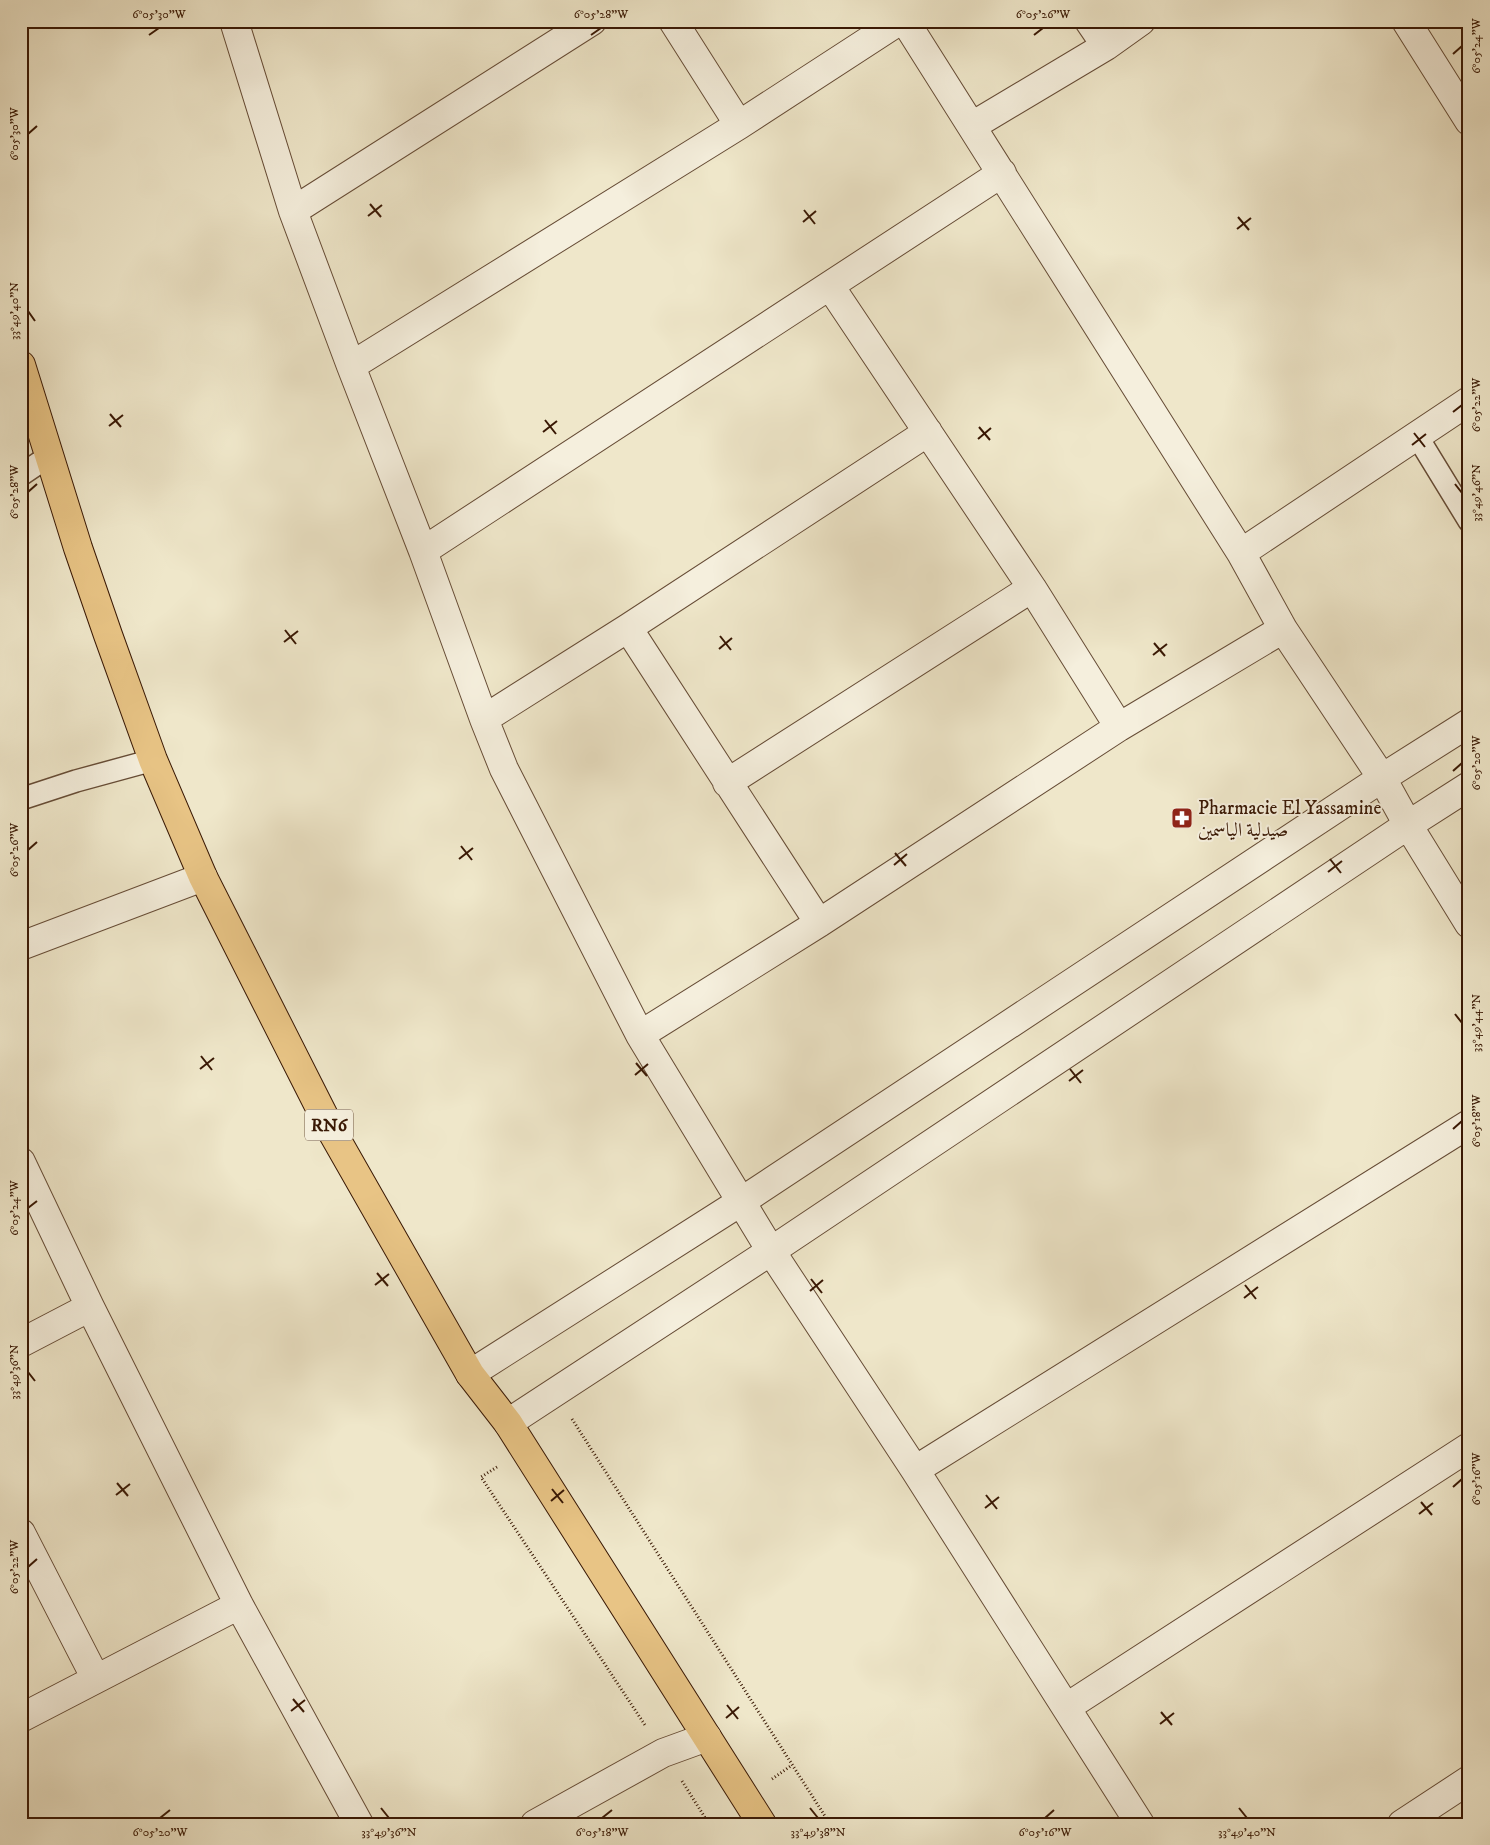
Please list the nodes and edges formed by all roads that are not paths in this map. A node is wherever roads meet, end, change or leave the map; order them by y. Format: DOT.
graph roads {
  1 [pos="234,21"];
  2 [pos="592,21"];
  3 [pos="673,21"];
  4 [pos="899,21"];
  5 [pos="906,21"];
  6 [pos="1089,21"];
  7 [pos="1141,21"];
  8 [pos="1406,21"];
  9 [pos="1106,46"];
  10 [pos="1469,121"];
  11 [pos="739,125"];
  12 [pos="972,126"];
  13 [pos="1002,173"];
  14 [pos="293,211"];
  15 [pos="830,286"];
  16 [pos="351,366"];
  17 [pos="24,380"];
  18 [pos="1469,401"];
  19 [pos="928,432"];
  20 [pos="1417,436"];
  21 [pos="49,456"];
  22 [pos="21,475"];
  23 [pos="1469,521"];
  24 [pos="424,551"];
  25 [pos="1241,553"];
  26 [pos="1032,588"];
  27 [pos="628,628"];
  28 [pos="1283,629"];
  29 [pos="484,719"];
  30 [pos="1469,723"];
  31 [pos="1119,726"];
  32 [pos="153,760"];
  33 [pos="1382,778"];
  34 [pos="727,783"];
  35 [pos="1469,786"];
  36 [pos="21,799"];
  37 [pos="1408,825"];
  38 [pos="203,876"];
  39 [pos="819,923"];
  40 [pos="1469,924"];
  41 [pos="21,946"];
  42 [pos="640,1035"];
  43 [pos="1469,1124"];
  44 [pos="21,1162"];
  45 [pos="742,1201"];
  46 [pos="771,1251"];
  47 [pos="90,1307"];
  48 [pos="21,1343"];
  49 [pos="470,1374"];
  50 [pos="508,1423"];
  51 [pos="1469,1447"];
  52 [pos="915,1470"];
  53 [pos="21,1533"];
  54 [pos="239,1605"];
  55 [pos="96,1679"];
  56 [pos="1067,1707"];
  57 [pos="21,1718"];
  58 [pos="707,1737"];
  59 [pos="1469,1780"];
  60 [pos="359,1824"];
  61 [pos="535,1824"];
  62 [pos="762,1824"];
  63 [pos="1140,1824"];
  64 [pos="1402,1824"];
  1 -- 14 [label="street"];
  2 -- 14 [label="street"];
  3 -- 11 [label="street"];
  4 -- 11 [label="street"];
  5 -- 12 [label="street"];
  6 -- 9 [label="street"];
  7 -- 9 [label="street"];
  8 -- 10 [label="street"];
  9 -- 12 [label="street"];
  11 -- 16 [label="street"];
  12 -- 13 [label="street"];
  13 -- 15 [label="street"];
  13 -- 25 [label="street"];
  14 -- 16 [label="street"];
  15 -- 19 [label="street"];
  15 -- 24 [label="street"];
  16 -- 24 [label="street"];
  17 -- 21 [label="main road, RN6"];
  18 -- 20 [label="street"];
  19 -- 26 [label="street"];
  19 -- 27 [label="street"];
  20 -- 23 [label="lane"];
  20 -- 25 [label="street"];
  21 -- 22 [label="lane"];
  21 -- 32 [label="main road, RN6"];
  24 -- 29 [label="street"];
  25 -- 28 [label="street"];
  26 -- 31 [label="street"];
  26 -- 34 [label="street"];
  27 -- 29 [label="street"];
  27 -- 34 [label="street"];
  28 -- 31 [label="street"];
  28 -- 33 [label="street"];
  29 -- 42 [label="street"];
  30 -- 33 [label="street"];
  31 -- 39 [label="street"];
  32 -- 36 [label="lane"];
  32 -- 38 [label="main road, RN6"];
  33 -- 37 [label="street"];
  33 -- 45 [label="street"];
  34 -- 39 [label="street"];
  35 -- 37 [label="street"];
  37 -- 40 [label="street"];
  37 -- 46 [label="street"];
  38 -- 41 [label="street"];
  38 -- 49 [label="main road, RN6"];
  39 -- 42 [label="street"];
  42 -- 45 [label="street"];
  43 -- 52 [label="street"];
  44 -- 47 [label="street"];
  45 -- 46 [label="street"];
  45 -- 49 [label="street"];
  46 -- 50 [label="street"];
  46 -- 52 [label="street"];
  47 -- 48 [label="street"];
  47 -- 54 [label="street"];
  49 -- 50 [label="main road, RN6"];
  50 -- 58 [label="main road, RN6"];
  51 -- 56 [label="street"];
  52 -- 56 [label="street"];
  53 -- 55 [label="street"];
  54 -- 55 [label="street"];
  54 -- 60 [label="street"];
  55 -- 57 [label="street"];
  56 -- 63 [label="street"];
  58 -- 61 [label="street"];
  58 -- 62 [label="main road, RN6"];
  59 -- 64 [label="street"];
}
